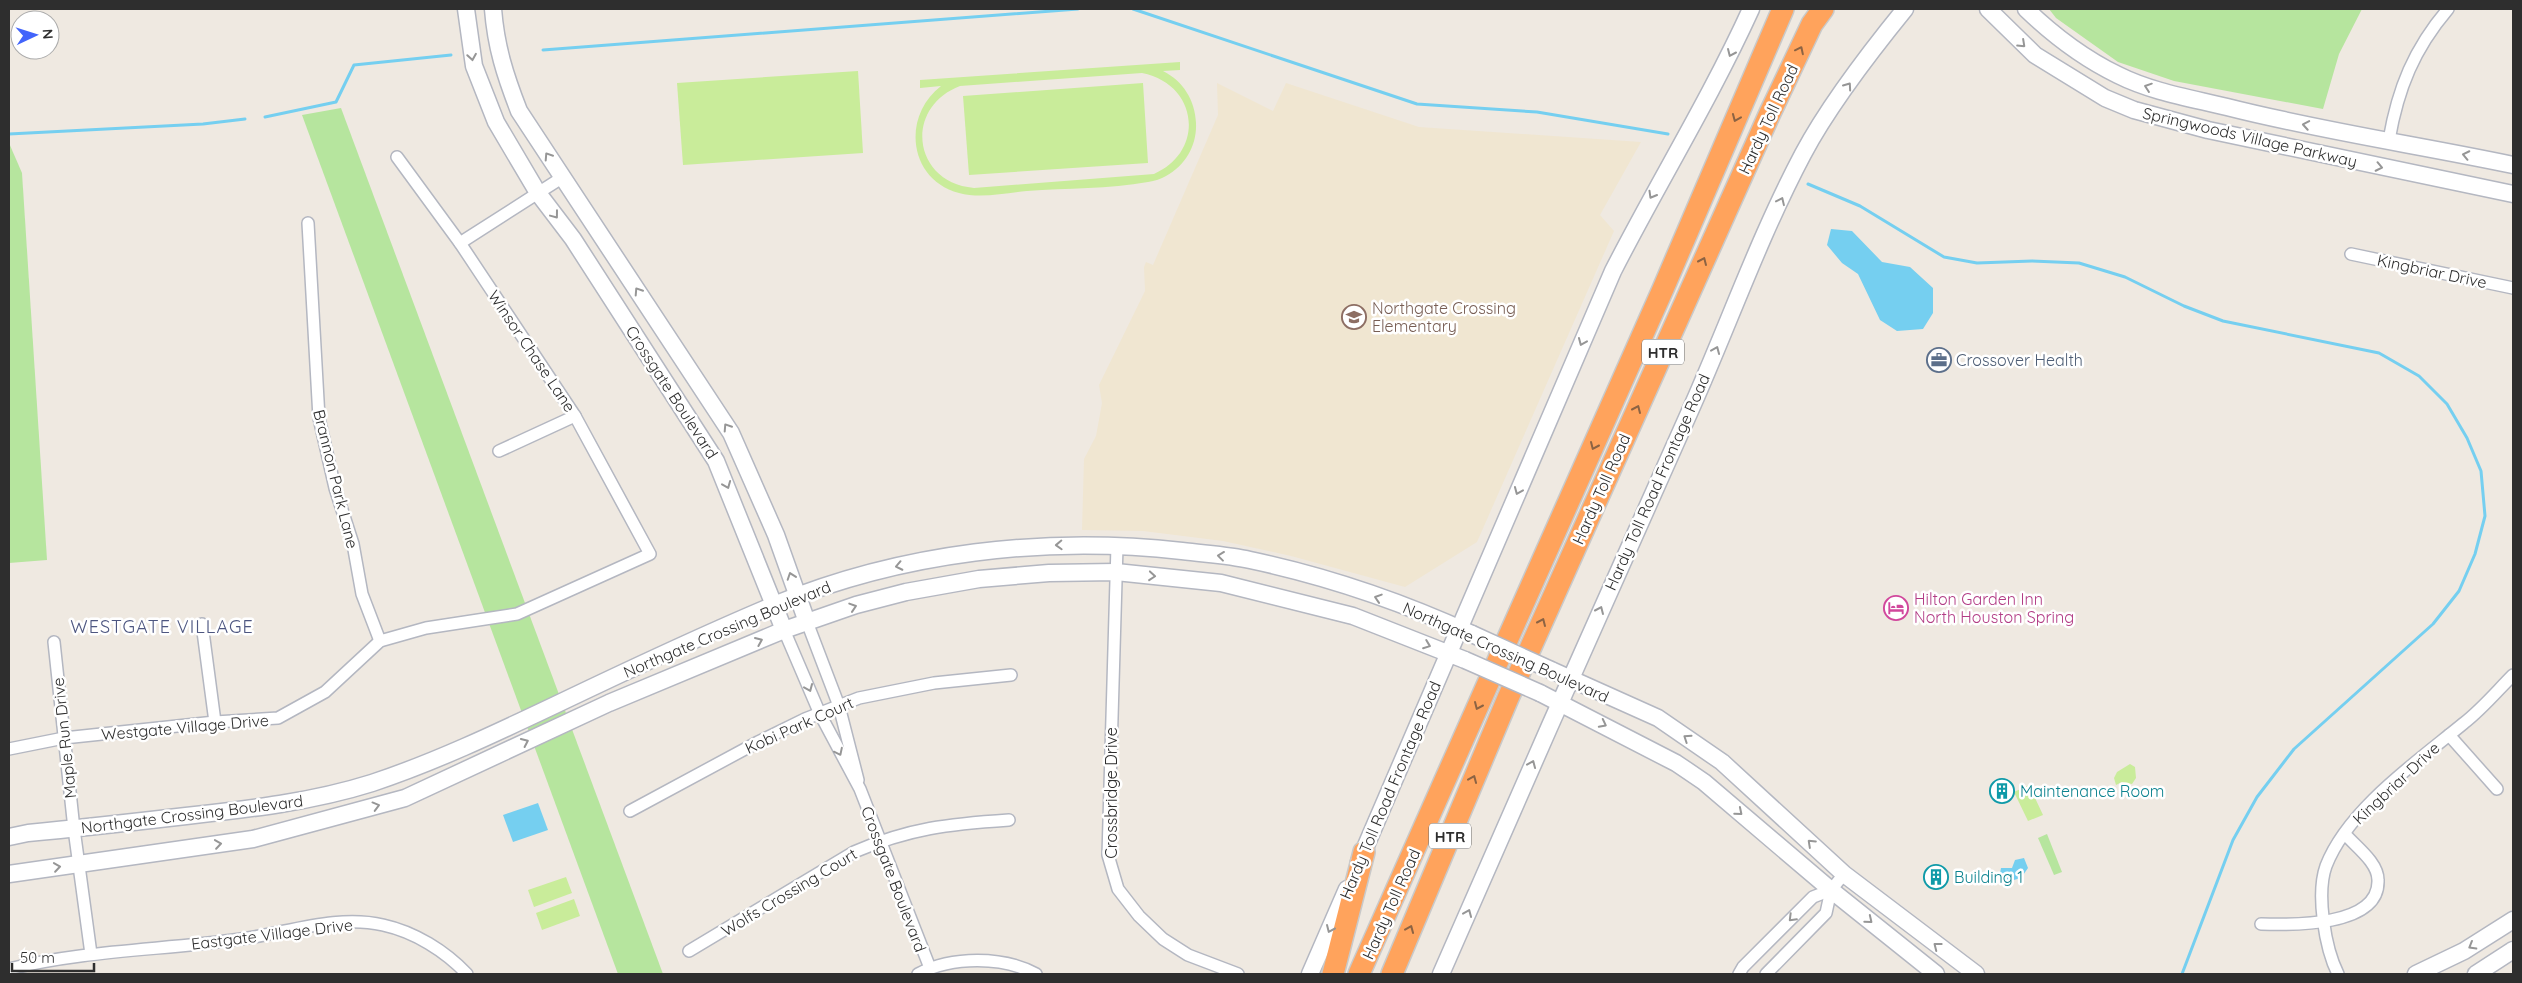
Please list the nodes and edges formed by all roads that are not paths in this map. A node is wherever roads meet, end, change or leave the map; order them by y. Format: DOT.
graph roads {
  1 [pos="466,9"];
  2 [pos="493,9"];
  3 [pos="1751,9"];
  4 [pos="1783,9"];
  5 [pos="1823,9"];
  6 [pos="1905,9"];
  7 [pos="1988,9"];
  8 [pos="2026,9"];
  9 [pos="2448,9"];
  10 [pos="2118,75"];
  11 [pos="2105,98"];
  12 [pos="2285,122"];
  13 [pos="2389,140"];
  14 [pos="2280,145"];
  15 [pos="398,158"];
  16 [pos="2513,165"];
  17 [pos="562,177"];
  18 [pos="538,193"];
  19 [pos="2513,194"];
  20 [pos="308,223"];
  21 [pos="460,243"];
  22 [pos="2351,254"];
  23 [pos="2513,288"];
  24 [pos="652,313"];
  25 [pos="629,326"];
  26 [pos="575,416"];
  27 [pos="738,448"];
  28 [pos="500,451"];
  29 [pos="716,461"];
  30 [pos="1117,546"];
  31 [pos="650,554"];
  32 [pos="931,559"];
  33 [pos="1116,572"];
  34 [pos="1302,572"];
  35 [pos="936,586"];
  36 [pos="798,596"];
  37 [pos="1292,600"];
  38 [pos="775,605"];
  39 [pos="807,622"];
  40 [pos="202,624"];
  41 [pos="784,630"];
  42 [pos="1466,631"];
  43 [pos="380,641"];
  44 [pos="54,642"];
  45 [pos="1448,653"];
  46 [pos="1010,675"];
  47 [pos="2513,675"];
  48 [pos="1569,679"];
  49 [pos="600,684"];
  50 [pos="609,703"];
  51 [pos="1559,703"];
  52 [pos="839,706"];
  53 [pos="820,714"];
  54 [pos="215,722"];
  55 [pos="2449,735"];
  56 [pos="64,738"];
  57 [pos="9,749"];
  58 [pos="1722,762"];
  59 [pos="393,776"];
  60 [pos="1704,782"];
  61 [pos="860,789"];
  62 [pos="2497,789"];
  63 [pos="406,798"];
  64 [pos="630,811"];
  65 [pos="1009,820"];
  66 [pos="74,829"];
  67 [pos="2344,834"];
  68 [pos="9,837"];
  69 [pos="880,841"];
  70 [pos="1364,852"];
  71 [pos="80,863"];
  72 [pos="9,874"];
  73 [pos="1844,874"];
  74 [pos="1831,890"];
  75 [pos="2324,923"];
  76 [pos="2261,924"];
  77 [pos="2512,924"];
  78 [pos="2513,950"];
  79 [pos="689,951"];
  80 [pos="91,954"];
  81 [pos="930,968"];
  82 [pos="9,969"];
  83 [pos="467,974"];
  84 [pos="918,974"];
  85 [pos="1036,974"];
  86 [pos="1238,974"];
  87 [pos="1310,974"];
  88 [pos="1333,974"];
  89 [pos="1359,974"];
  90 [pos="1392,974"];
  91 [pos="1441,974"];
  92 [pos="1739,974"];
  93 [pos="1766,974"];
  94 [pos="1936,974"];
  95 [pos="1976,974"];
  96 [pos="2338,974"];
  97 [pos="2416,974"];
  98 [pos="2476,974"];
  1 -- 18 [label="main road, Crossgate Boulevard, one-way"];
  17 -- 2 [label="main road, Crossgate Boulevard, one-way"];
  3 -- 42 [label="main road, Hardy Toll Road Frontage Road, one-way"];
  4 -- 89 [label="highway, Hardy Toll Road / HTR, one-way"];
  90 -- 5 [label="highway, Hardy Toll Road / HTR, one-way"];
  48 -- 6 [label="main road, Hardy Toll Road Frontage Road, one-way"];
  7 -- 11 [label="main road, Springwoods Village Parkway, one-way"];
  8 -- 10 [label="main road, Springwoods Village Parkway"];
  9 -- 13 [label="street"];
  10 -- 11 [label="main road"];
  12 -- 10 [label="main road, Springwoods Village Parkway, one-way"];
  11 -- 14 [label="main road, Springwoods Village Parkway"];
  13 -- 12 [label="main road, Springwoods Village Parkway, one-way"];
  12 -- 14 [label="main road"];
  16 -- 13 [label="main road, Springwoods Village Parkway, one-way"];
  14 -- 19 [label="main road, Springwoods Village Parkway, one-way"];
  15 -- 21 [label="street, Winsor Chase Lane"];
  17 -- 18 [label="street"];
  24 -- 17 [label="main road, Crossgate Boulevard, one-way"];
  18 -- 21 [label="street"];
  18 -- 25 [label="main road, Crossgate Boulevard, one-way"];
  20 -- 43 [label="street, Brannon Park Lane"];
  21 -- 26 [label="street, Winsor Chase Lane"];
  22 -- 23 [label="street, Kingbriar Drive"];
  24 -- 25 [label="main road"];
  27 -- 24 [label="main road, Crossgate Boulevard, one-way"];
  25 -- 29 [label="main road, Crossgate Boulevard"];
  26 -- 28 [label="street"];
  26 -- 31 [label="street, Winsor Chase Lane"];
  27 -- 29 [label="main road"];
  36 -- 27 [label="main road, Crossgate Boulevard, one-way"];
  29 -- 38 [label="main road, Crossgate Boulevard, one-way"];
  30 -- 32 [label="main road, Northgate Crossing Boulevard, one-way"];
  30 -- 33 [label="street, Crossbridge Drive"];
  34 -- 30 [label="main road, Northgate Crossing Boulevard, one-way"];
  31 -- 43 [label="street, Westgate Village Drive"];
  32 -- 35 [label="main road"];
  32 -- 36 [label="main road, Northgate Crossing Boulevard, one-way"];
  33 -- 35 [label="main road, Northgate Crossing Boulevard"];
  33 -- 37 [label="main road, Northgate Crossing Boulevard, one-way"];
  33 -- 86 [label="street, Crossbridge Drive"];
  34 -- 37 [label="main road"];
  42 -- 34 [label="main road, Northgate Crossing Boulevard, one-way"];
  39 -- 35 [label="main road, Northgate Crossing Boulevard, one-way"];
  36 -- 38 [label="main road, Northgate Crossing Boulevard"];
  36 -- 39 [label="main road, Crossgate Boulevard"];
  37 -- 45 [label="main road, Northgate Crossing Boulevard, one-way"];
  38 -- 41 [label="main road, Crossgate Boulevard"];
  38 -- 49 [label="main road, Northgate Crossing Boulevard"];
  39 -- 41 [label="main road, Northgate Crossing Boulevard"];
  39 -- 52 [label="street, Crossgate Boulevard"];
  40 -- 54 [label="street"];
  50 -- 41 [label="main road, Northgate Crossing Boulevard, one-way"];
  41 -- 53 [label="street, Crossgate Boulevard, one-way"];
  42 -- 45 [label="main road, Hardy Toll Road Frontage Road"];
  42 -- 48 [label="main road, Northgate Crossing Boulevard, bridge"];
  43 -- 54 [label="street, Westgate Village Drive"];
  44 -- 56 [label="street, Maple Run Drive"];
  45 -- 51 [label="main road, Northgate Crossing Boulevard, bridge"];
  45 -- 70 [label="main road, Hardy Toll Road Frontage Road"];
  46 -- 52 [label="street, Kobi Park Court"];
  47 -- 55 [label="street, Kingbriar Drive"];
  48 -- 51 [label="main road, Hardy Toll Road Frontage Road"];
  58 -- 48 [label="main road, Northgate Crossing Boulevard, one-way"];
  49 -- 50 [label="main road"];
  49 -- 59 [label="main road, Northgate Crossing Boulevard"];
  63 -- 50 [label="main road, Northgate Crossing Boulevard, one-way"];
  51 -- 60 [label="main road, Northgate Crossing Boulevard, one-way"];
  91 -- 51 [label="main road, Hardy Toll Road Frontage Road, one-way"];
  52 -- 53 [label="street, Kobi Park Court"];
  52 -- 61 [label="street, Crossgate Boulevard"];
  53 -- 61 [label="street, Crossgate Boulevard, one-way"];
  53 -- 64 [label="street, Kobi Park Court"];
  54 -- 56 [label="street, Westgate Village Drive"];
  55 -- 62 [label="street"];
  55 -- 67 [label="street, Kingbriar Drive"];
  56 -- 57 [label="street, Westgate Village Drive"];
  56 -- 66 [label="street, Maple Run Drive"];
  58 -- 60 [label="main road"];
  73 -- 58 [label="main road, Northgate Crossing Boulevard, one-way"];
  59 -- 63 [label="main road"];
  59 -- 66 [label="main road, Northgate Crossing Boulevard"];
  60 -- 74 [label="main road, Northgate Crossing Boulevard, one-way"];
  61 -- 69 [label="street, Crossgate Boulevard"];
  71 -- 63 [label="main road, Northgate Crossing Boulevard, one-way"];
  65 -- 69 [label="street, Wolfs Crossing Court"];
  66 -- 68 [label="main road, Northgate Crossing Boulevard"];
  66 -- 71 [label="street, Maple Run Drive"];
  67 -- 75 [label="street, Kingbriar Drive"];
  67 -- 75 [label="street"];
  69 -- 79 [label="street, Wolfs Crossing Court"];
  69 -- 81 [label="street, Crossgate Boulevard"];
  70 -- 87 [label="main road, Hardy Toll Road Frontage Road, one-way"];
  70 -- 88 [label="highway"];
  72 -- 71 [label="main road, Northgate Crossing Boulevard, one-way"];
  71 -- 80 [label="street, Maple Run Drive"];
  73 -- 74 [label="street"];
  95 -- 73 [label="main road, Northgate Crossing Boulevard, one-way"];
  74 -- 92 [label="street, one-way"];
  74 -- 93 [label="street"];
  74 -- 94 [label="main road, Northgate Crossing Boulevard, one-way"];
  75 -- 76 [label="street"];
  75 -- 96 [label="street, Kingbriar Drive"];
  77 -- 97 [label="main road, one-way"];
  78 -- 98 [label="main road"];
  80 -- 82 [label="street, Eastgate Village Drive"];
  80 -- 83 [label="street, Eastgate Village Drive"];
  81 -- 84 [label="street"];
  81 -- 85 [label="street"];
}
